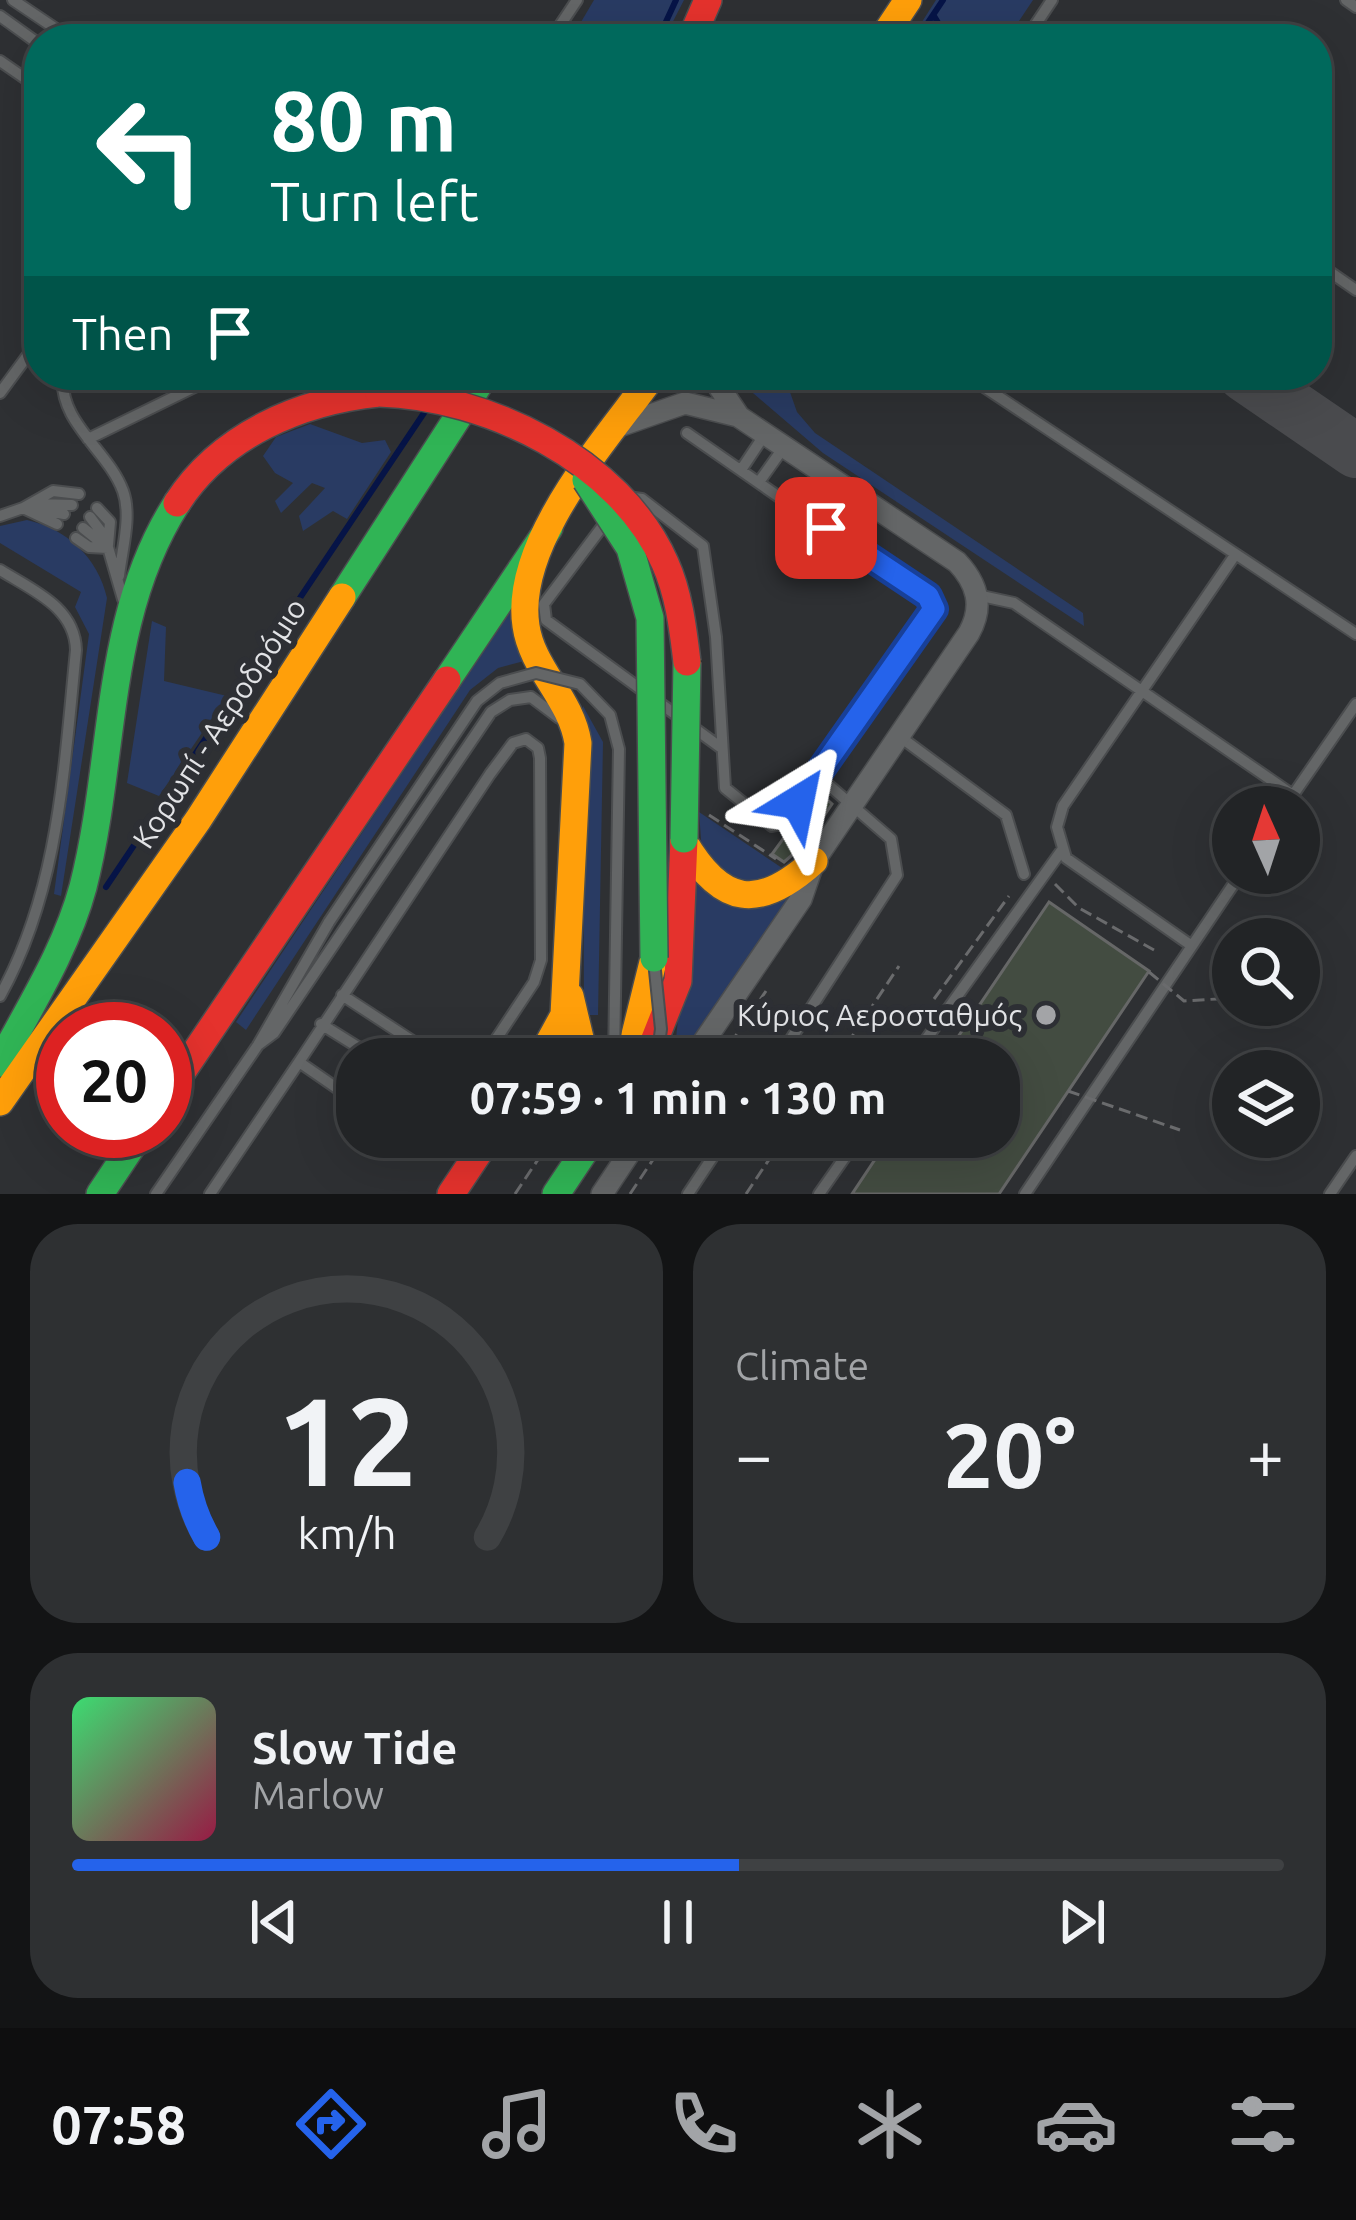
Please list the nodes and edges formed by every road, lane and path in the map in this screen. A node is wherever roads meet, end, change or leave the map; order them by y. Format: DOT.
graph roads {
  1 [pos="13,0"];
  2 [pos="1346,0"];
  3 [pos="1356,7"];
  4 [pos="48,24"];
  5 [pos="24,360"];
  6 [pos="64,390"];
  7 [pos="188,390"];
  8 [pos="475,390"];
  9 [pos="643,390"];
  10 [pos="721,390"];
  11 [pos="988,390"];
  12 [pos="0,393"];
  13 [pos="738,416"];
  14 [pos="618,427"];
  15 [pos="687,433"];
  16 [pos="536,437"];
  17 [pos="88,439"];
  18 [pos="774,441"];
  19 [pos="741,470"];
  20 [pos="759,482"];
  21 [pos="22,508"];
  22 [pos="0,516"];
  23 [pos="549,529"];
  24 [pos="108,548"];
  25 [pos="1235,555"];
  26 [pos="0,570"];
  27 [pos="119,576"];
  28 [pos="976,595"];
  29 [pos="1356,634"];
  30 [pos="122,650"];
  31 [pos="1144,690"];
  32 [pos="1356,704"];
  33 [pos="899,735"];
  34 [pos="720,748"];
  35 [pos="817,775"];
  36 [pos="1280,786"];
  37 [pos="1299,786"];
  38 [pos="853,803"];
  39 [pos="573,809"];
  40 [pos="684,841"];
  41 [pos="1062,850"];
  42 [pos="814,861"];
  43 [pos="1024,874"];
  44 [pos="1054,882"];
  45 [pos="1226,894"];
  46 [pos="1192,946"];
  47 [pos="1154,950"];
  48 [pos="654,958"];
  49 [pos="899,966"];
  50 [pos="1149,971"];
  51 [pos="567,984"];
  52 [pos="342,994"];
  53 [pos="0,996"];
  54 [pos="1212,999"];
  55 [pos="321,1024"];
  56 [pos="343,1038"];
  57 [pos="408,1038"];
  58 [pos="496,1038"];
  59 [pos="551,1038"];
  60 [pos="580,1038"];
  61 [pos="614,1038"];
  62 [pos="635,1038"];
  63 [pos="660,1038"];
  64 [pos="661,1038"];
  65 [pos="706,1038"];
  66 [pos="792,1038"];
  67 [pos="851,1038"];
  68 [pos="927,1038"];
  69 [pos="258,1045"];
  70 [pos="192,1057"];
  71 [pos="299,1062"];
  72 [pos="0,1063"];
  73 [pos="336,1088"];
  74 [pos="1068,1091"];
  75 [pos="0,1102"];
  76 [pos="1180,1130"];
  77 [pos="1356,1156"];
  78 [pos="124,1158"];
  79 [pos="475,1158"];
  80 [pos="539,1158"];
  81 [pos="572,1158"];
  82 [pos="578,1158"];
  83 [pos="589,1158"];
  84 [pos="614,1158"];
  85 [pos="626,1158"];
  86 [pos="654,1158"];
  87 [pos="712,1158"];
  88 [pos="770,1158"];
  89 [pos="844,1158"];
  90 [pos="100,1194"];
  91 [pos="156,1194"];
  92 [pos="210,1194"];
  93 [pos="451,1194"];
  94 [pos="515,1194"];
  95 [pos="541,1194"];
  96 [pos="556,1194"];
  97 [pos="587,1194"];
  98 [pos="602,1194"];
  99 [pos="630,1194"];
  100 [pos="688,1194"];
  101 [pos="746,1194"];
  102 [pos="819,1194"];
  103 [pos="1025,1194"];
  104 [pos="1330,1194"];
  1 -- 4 [label="lane"];
  2 -- 3 [label="lane"];
  5 -- 12 [label="lane"];
  6 -- 17 [label="lane"];
  7 -- 17 [label="lane"];
  8 -- 75 [label="main road, Κορωπί - Αεροδρόμιο"];
  9 -- 14 [label="main road"];
  10 -- 13 [label="street"];
  11 -- 25 [label="lane"];
  13 -- 14 [label="street"];
  13 -- 18 [label="street"];
  14 -- 23 [label="main road"];
  15 -- 19 [label="lane"];
  16 -- 30 [label="main road, bridge"];
  16 -- 40 [label="main road, bridge"];
  16 -- 48 [label="main road, bridge"];
  17 -- 27 [label="lane"];
  18 -- 19 [label="lane"];
  18 -- 20 [label="lane"];
  18 -- 28 [label="street"];
  19 -- 20 [label="lane"];
  20 -- 35 [label="lane"];
  21 -- 21 [label="lane"];
  21 -- 22 [label="lane"];
  23 -- 39 [label="main road"];
  23 -- 70 [label="main road"];
  24 -- 24 [label="lane"];
  24 -- 27 [label="lane"];
  25 -- 29 [label="lane"];
  25 -- 31 [label="lane"];
  26 -- 53 [label="lane"];
  27 -- 30 [label="lane"];
  28 -- 31 [label="lane"];
  28 -- 33 [label="street"];
  30 -- 72 [label="main road"];
  31 -- 36 [label="lane"];
  31 -- 41 [label="lane"];
  32 -- 37 [label="lane"];
  33 -- 38 [label="street"];
  33 -- 43 [label="lane"];
  34 -- 34 [label="lane"];
  34 -- 35 [label="lane"];
  35 -- 38 [label="lane"];
  38 -- 42 [label="street"];
  38 -- 66 [label="lane"];
  39 -- 51 [label="main road"];
  39 -- 69 [label="lane"];
  40 -- 42 [label="main road"];
  40 -- 64 [label="main road"];
  41 -- 46 [label="lane"];
  41 -- 68 [label="lane"];
  42 -- 65 [label="street"];
  44 -- 47 [label="path"];
  45 -- 46 [label="lane"];
  46 -- 103 [label="lane"];
  48 -- 62 [label="main road, bridge"];
  48 -- 63 [label="lane, bridge"];
  49 -- 67 [label="path"];
  50 -- 54 [label="path, bridge"];
  51 -- 59 [label="main road"];
  51 -- 60 [label="main road"];
  52 -- 55 [label="lane"];
  52 -- 57 [label="lane"];
  52 -- 58 [label="lane"];
  55 -- 56 [label="lane"];
  55 -- 71 [label="lane"];
  61 -- 69 [label="lane, bridge"];
  69 -- 91 [label="lane"];
  71 -- 73 [label="lane"];
  71 -- 92 [label="lane"];
  74 -- 76 [label="path, bridge"];
  77 -- 104 [label="lane"];
  78 -- 90 [label="main road"];
  79 -- 93 [label="main road"];
  80 -- 94 [label="path"];
  81 -- 95 [label="main road"];
  82 -- 96 [label="main road"];
  83 -- 97 [label="main road"];
  84 -- 97 [label="lane"];
  85 -- 98 [label="street"];
  86 -- 99 [label="path"];
  87 -- 100 [label="lane"];
  88 -- 101 [label="path"];
  89 -- 102 [label="lane"];
}
